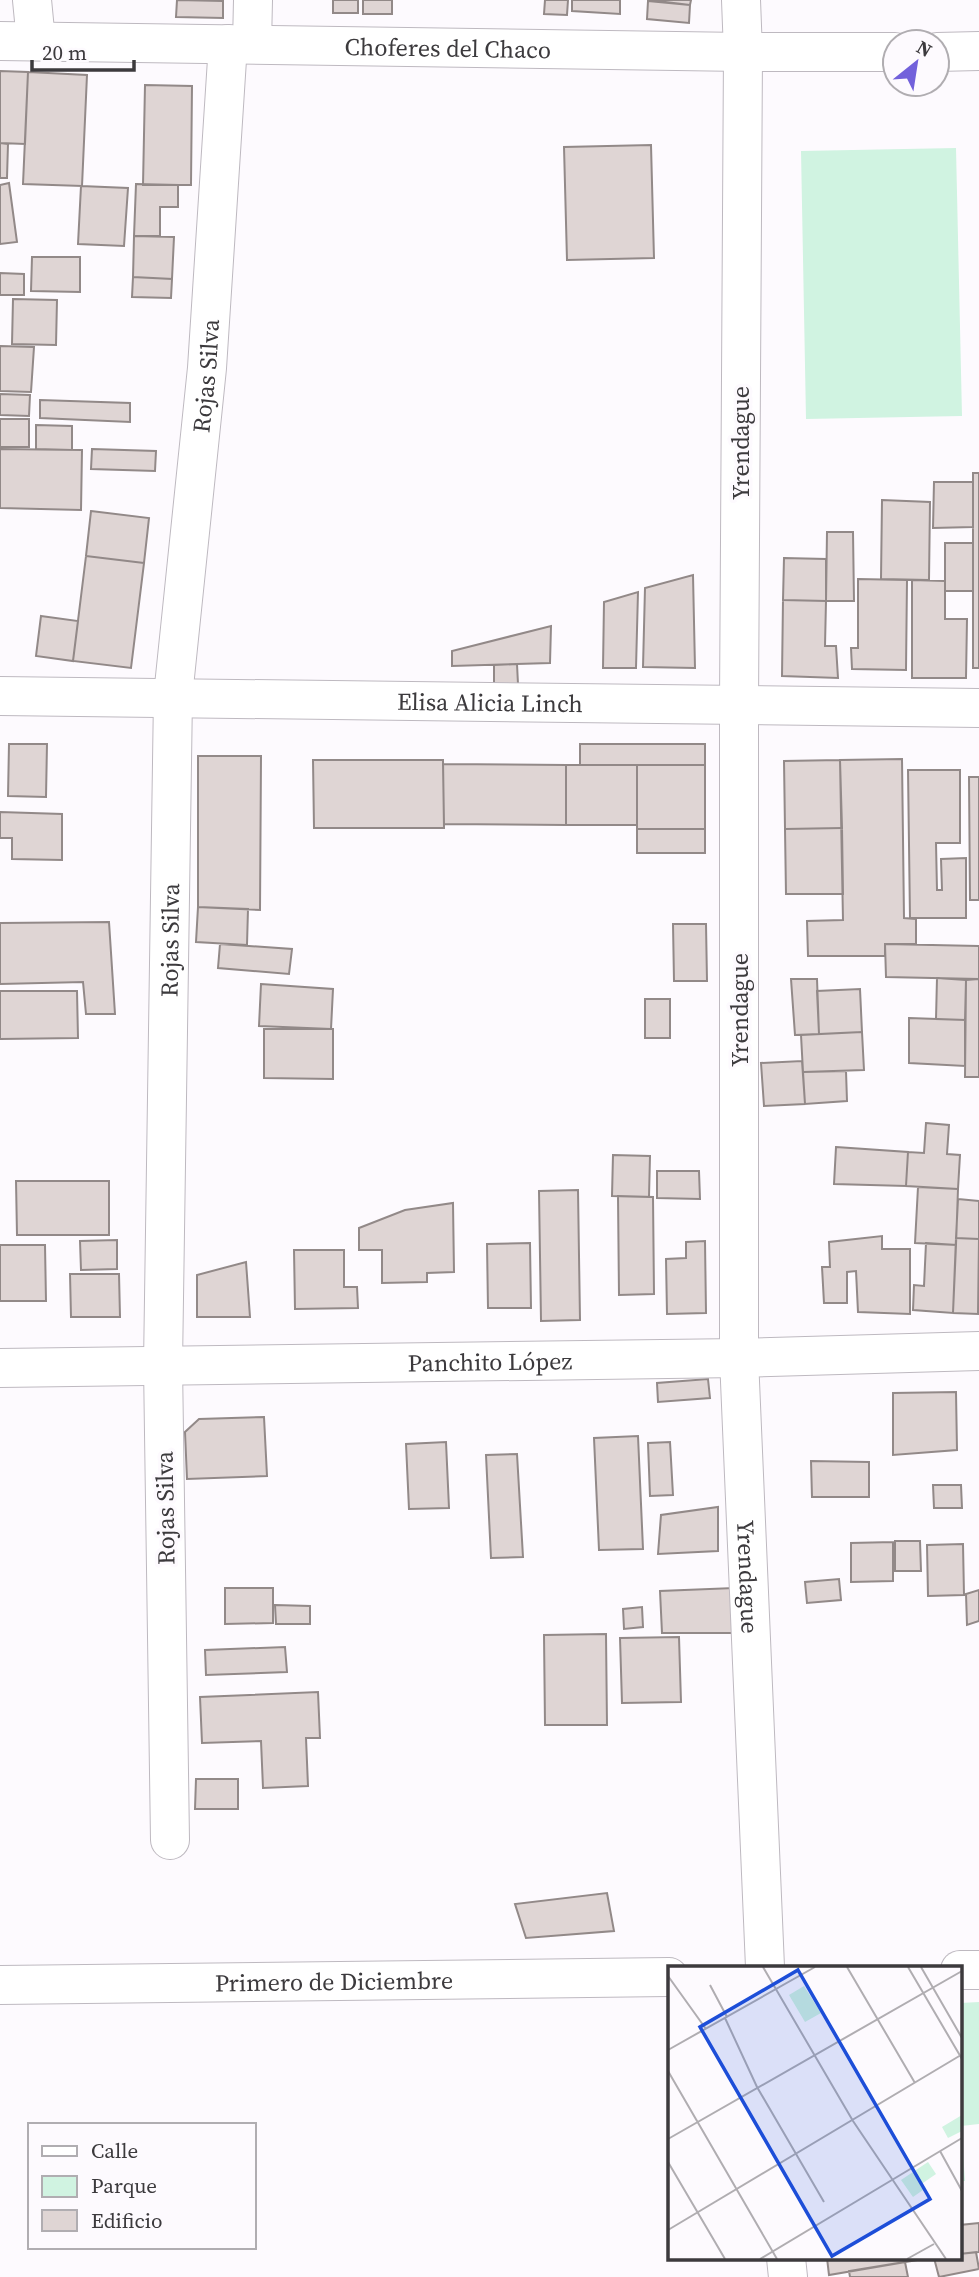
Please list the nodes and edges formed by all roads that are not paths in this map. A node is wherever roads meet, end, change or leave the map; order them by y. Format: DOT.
graph roads {
  1 [pos="32,0"];
  2 [pos="253,0"];
  3 [pos="741,0"];
  4 [pos="18,41"];
  5 [pos="240,44"];
  6 [pos="951,51"];
  7 [pos="979,51"];
  8 [pos="743,52"];
  9 [pos="881,52"];
  10 [pos="0,696"];
  11 [pos="173,696"];
  12 [pos="739,704"];
  13 [pos="979,708"];
  14 [pos="979,1351"];
  15 [pos="739,1358"];
  16 [pos="163,1365"];
  17 [pos="0,1368"];
  18 [pos="170,1840"];
  19 [pos="765,1966"];
  20 [pos="668,1977"];
  21 [pos="0,1985"];
  1 -- 4 [label="street"];
  2 -- 5 [label="street, Rojas Silva"];
  3 -- 8 [label="street, Yrendague"];
  4 -- 5 [label="street, Choferes del Chaco"];
  5 -- 8 [label="street, Choferes del Chaco"];
  5 -- 11 [label="street, Rojas Silva"];
  6 -- 7 [label="street"];
  8 -- 9 [label="street, Choferes del Chaco"];
  8 -- 12 [label="street, Yrendague"];
  10 -- 11 [label="street, Elisa Alicia Linch"];
  11 -- 12 [label="street, Elisa Alicia Linch"];
  11 -- 16 [label="street, Rojas Silva"];
  12 -- 13 [label="street, Elisa Alicia Linch"];
  12 -- 15 [label="street, Yrendague"];
  14 -- 15 [label="street, Panchito López"];
  15 -- 16 [label="street, Panchito López"];
  15 -- 19 [label="street, Yrendague"];
  16 -- 17 [label="street, Panchito López"];
  16 -- 18 [label="street, Rojas Silva"];
  20 -- 21 [label="street, Primero de Diciembre"];
}
